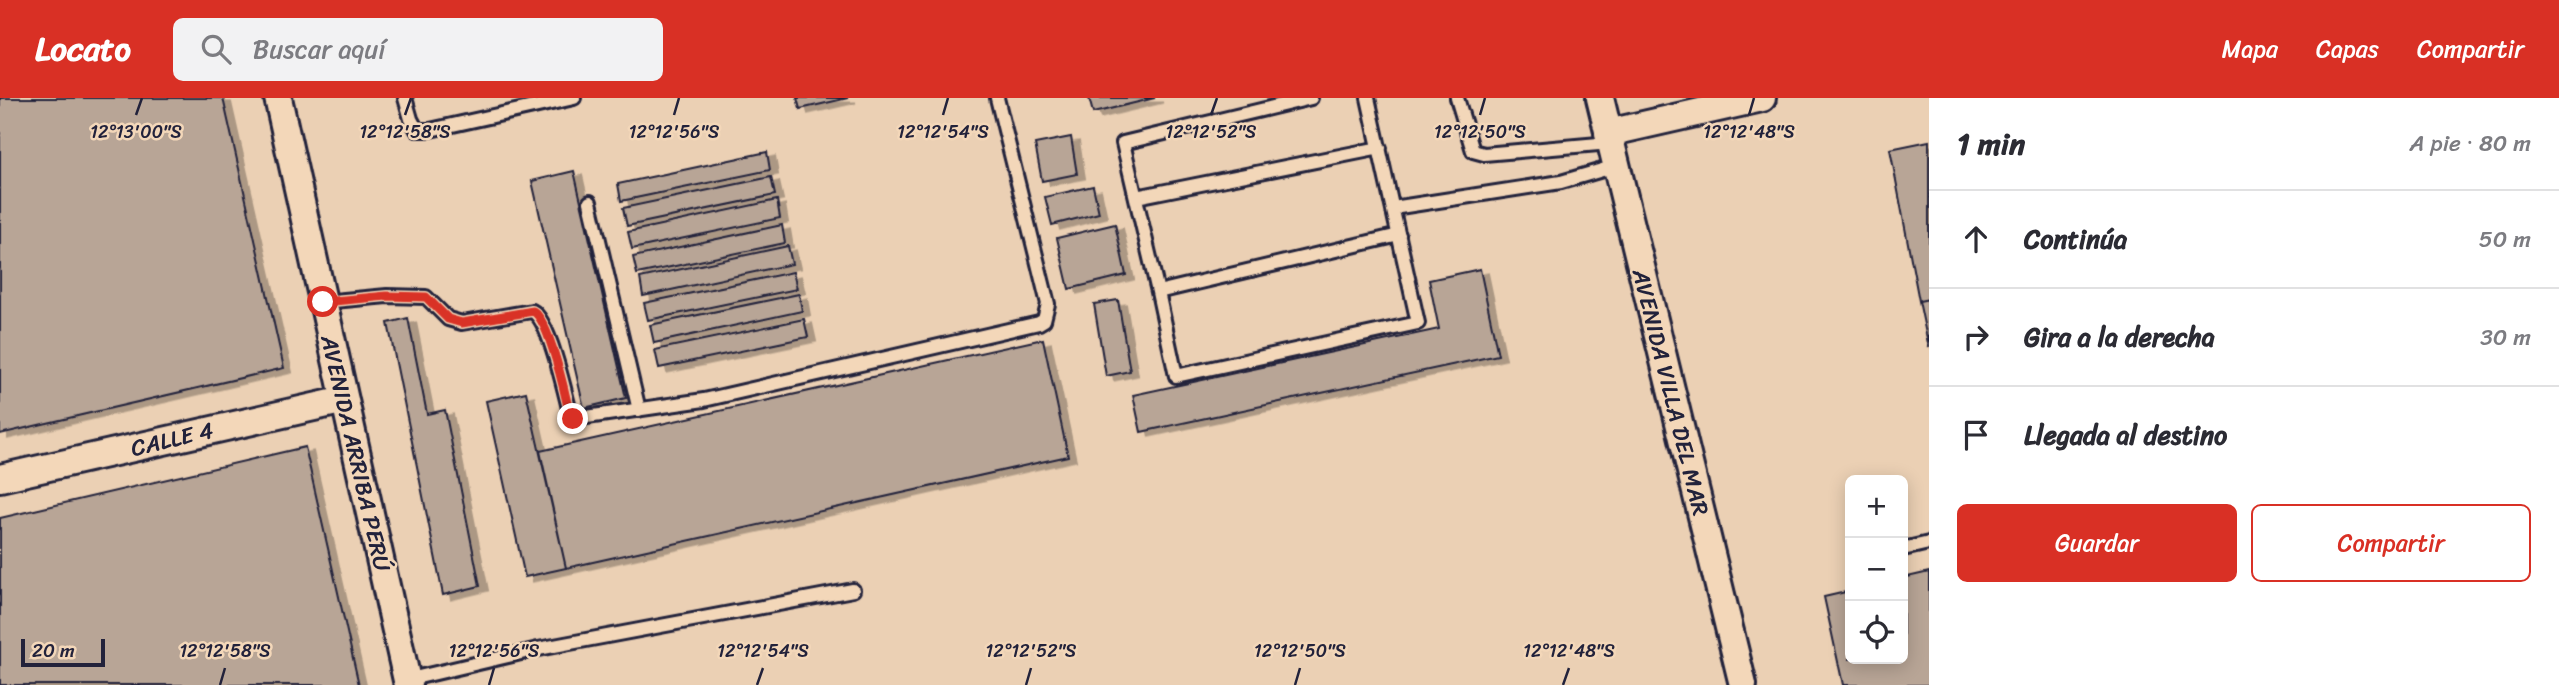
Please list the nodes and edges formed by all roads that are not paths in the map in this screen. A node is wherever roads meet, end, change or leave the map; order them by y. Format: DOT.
graph roads {
  1 [pos="278,98"];
  2 [pos="405,98"];
  3 [pos="572,98"];
  4 [pos="997,98"];
  5 [pos="1311,98"];
  6 [pos="1368,98"];
  7 [pos="1457,98"];
  8 [pos="1600,98"];
  9 [pos="1762,98"];
  10 [pos="1611,147"];
  11 [pos="1380,148"];
  12 [pos="1136,197"];
  13 [pos="590,202"];
  14 [pos="1394,208"];
  15 [pos="1399,235"];
  16 [pos="1158,292"];
  17 [pos="323,302"];
  18 [pos="345,400"];
  19 [pos="639,410"];
  20 [pos="0,478"];
  21 [pos="1929,543"];
  22 [pos="1908,548"];
  23 [pos="853,590"];
  24 [pos="407,682"];
  25 [pos="1743,685"];
  1 -- 17 [label="street, AVENIDA ARRIBA PERÚ"];
  2 -- 3 [label="lane"];
  4 -- 19 [label="lane"];
  5 -- 12 [label="lane"];
  6 -- 11 [label="lane"];
  7 -- 10 [label="lane"];
  8 -- 10 [label="street, AVENIDA VILLA DEL MAR"];
  9 -- 10 [label="street"];
  10 -- 14 [label="lane"];
  10 -- 25 [label="street, AVENIDA VILLA DEL MAR"];
  11 -- 12 [label="lane"];
  11 -- 14 [label="lane"];
  12 -- 16 [label="lane"];
  13 -- 19 [label="lane"];
  14 -- 15 [label="lane"];
  15 -- 16 [label="lane"];
  15 -- 16 [label="lane"];
  17 -- 18 [label="street, AVENIDA ARRIBA PERÚ"];
  17 -- 19 [label="lane"];
  18 -- 20 [label="street, CALLE 4"];
  18 -- 24 [label="street, AVENIDA ARRIBA PERÚ"];
  21 -- 22 [label="lane"];
  23 -- 24 [label="lane"];
}
